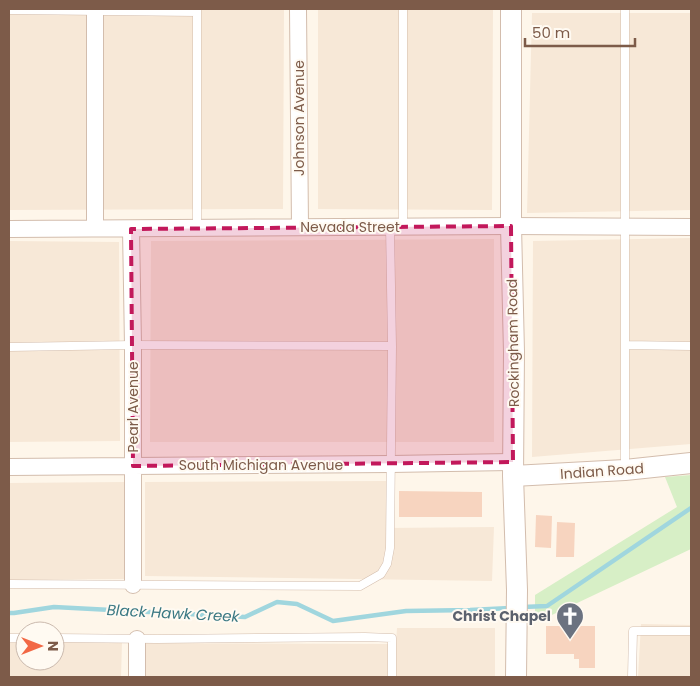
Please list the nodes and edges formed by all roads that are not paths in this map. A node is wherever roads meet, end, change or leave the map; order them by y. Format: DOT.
graph roads {
  1 [pos="298,9"];
  2 [pos="403,9"];
  3 [pos="511,9"];
  4 [pos="625,9"];
  5 [pos="9,10"];
  6 [pos="95,11"];
  7 [pos="197,11"];
  8 [pos="511,226"];
  9 [pos="197,227"];
  10 [pos="300,227"];
  11 [pos="396,227"];
  12 [pos="625,227"];
  13 [pos="691,227"];
  14 [pos="95,228"];
  15 [pos="9,229"];
  16 [pos="131,229"];
  17 [pos="133,345"];
  18 [pos="625,345"];
  19 [pos="392,346"];
  20 [pos="691,346"];
  21 [pos="9,347"];
  22 [pos="691,463"];
  23 [pos="392,464"];
  24 [pos="133,466"];
  25 [pos="9,467"];
  26 [pos="513,469"];
  27 [pos="625,470"];
  28 [pos="9,584"];
  29 [pos="133,585"];
  30 [pos="691,631"];
  31 [pos="65,638"];
  32 [pos="137,639"];
  33 [pos="137,677"];
  34 [pos="392,677"];
  35 [pos="516,677"];
  36 [pos="632,677"];
  1 -- 10 [label="street, Johnson Avenue"];
  2 -- 11 [label="lane"];
  3 -- 8 [label="street, Rockingham Road"];
  4 -- 12 [label="lane"];
  5 -- 6 [label="lane"];
  6 -- 7 [label="lane"];
  6 -- 14 [label="street"];
  7 -- 9 [label="lane"];
  8 -- 11 [label="street, Nevada Street"];
  8 -- 12 [label="street, Nevada Street"];
  8 -- 26 [label="street, Rockingham Road"];
  9 -- 10 [label="street, Nevada Street"];
  9 -- 16 [label="street, Nevada Street"];
  10 -- 11 [label="street, Nevada Street"];
  11 -- 19 [label="lane"];
  12 -- 13 [label="street, Nevada Street"];
  12 -- 18 [label="lane"];
  14 -- 15 [label="street, Nevada Street"];
  14 -- 16 [label="street, Nevada Street"];
  16 -- 17 [label="street, Pearl Avenue"];
  17 -- 19 [label="lane"];
  17 -- 21 [label="lane"];
  17 -- 24 [label="street, Pearl Avenue"];
  18 -- 20 [label="lane"];
  18 -- 27 [label="lane"];
  19 -- 23 [label="lane"];
  22 -- 27 [label="street, Indian Road"];
  23 -- 24 [label="street, South Michigan Avenue"];
  23 -- 26 [label="street, South Michigan Avenue"];
  23 -- 29 [label="lane"];
  24 -- 25 [label="street, South Michigan Avenue"];
  24 -- 29 [label="street, Pearl Avenue"];
  26 -- 27 [label="street, Indian Road"];
  26 -- 35 [label="street, Rockingham Road"];
  28 -- 29 [label="lane"];
  30 -- 36 [label="lane"];
  31 -- 32 [label="lane"];
  32 -- 33 [label="street"];
  32 -- 34 [label="lane"];
}
